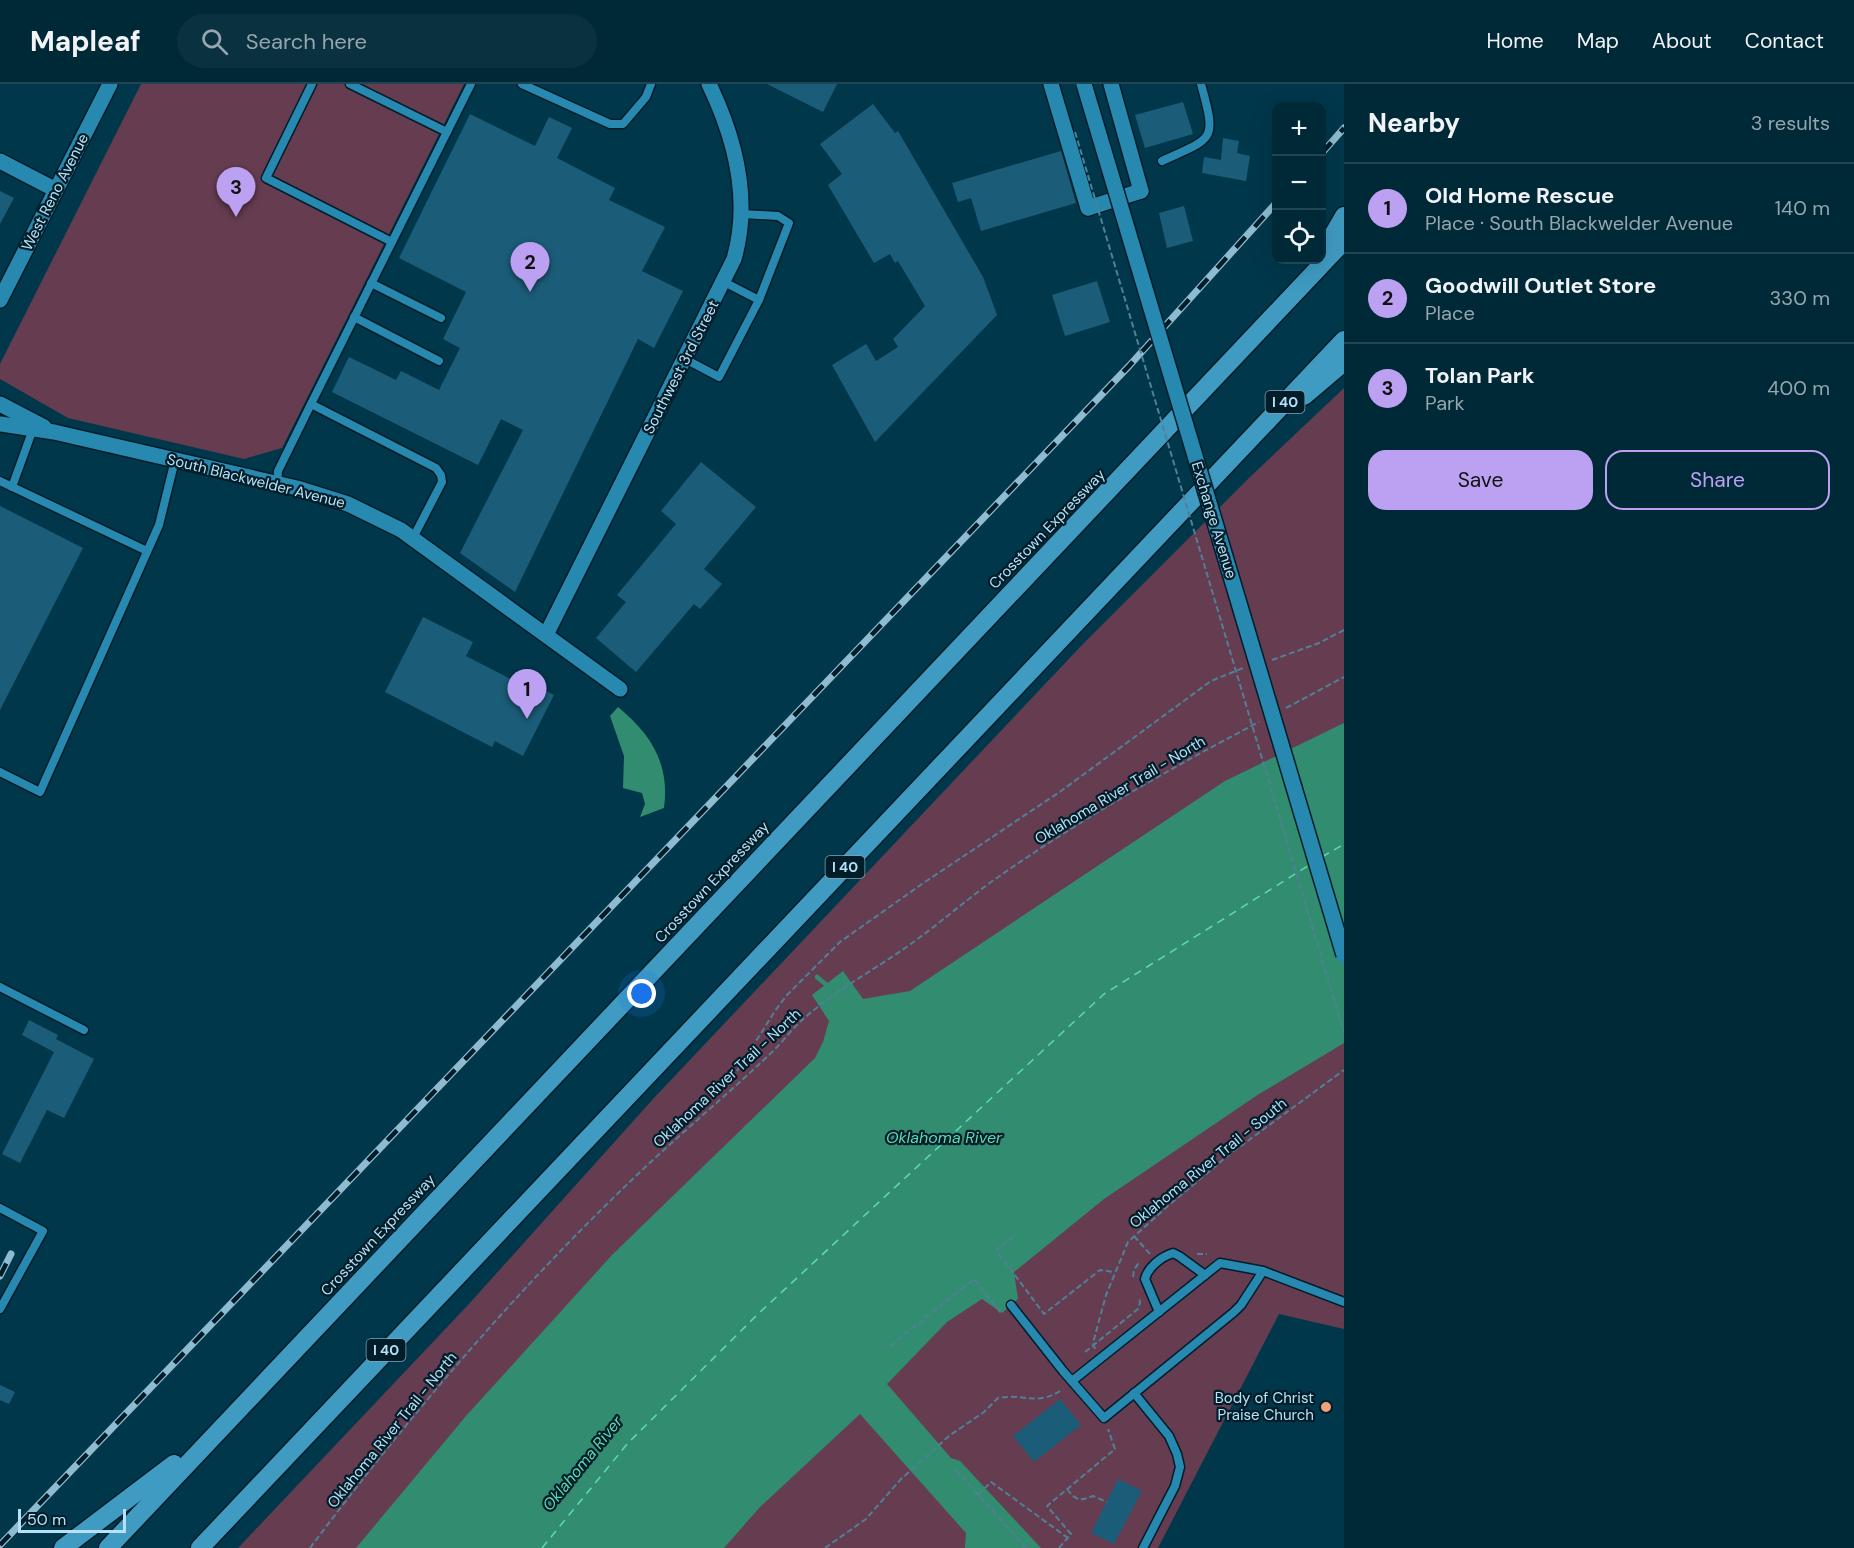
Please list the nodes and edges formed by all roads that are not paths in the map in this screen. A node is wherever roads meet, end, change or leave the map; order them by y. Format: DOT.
graph roads {
  1 [pos="110,84"];
  2 [pos="312,84"];
  3 [pos="350,84"];
  4 [pos="471,84"];
  5 [pos="522,84"];
  6 [pos="651,84"];
  7 [pos="709,84"];
  8 [pos="1052,84"];
  9 [pos="1084,84"];
  10 [pos="1111,84"];
  11 [pos="1202,84"];
  12 [pos="447,132"];
  13 [pos="0,161"];
  14 [pos="1162,161"];
  15 [pos="56,190"];
  16 [pos="742,214"];
  17 [pos="1344,216"];
  18 [pos="392,242"];
  19 [pos="1344,242"];
  20 [pos="1326,247"];
  21 [pos="1316,264"];
  22 [pos="1306,280"];
  23 [pos="724,282"];
  24 [pos="371,284"];
  25 [pos="0,300"];
  26 [pos="759,300"];
  27 [pos="354,317"];
  28 [pos="441,318"];
  29 [pos="1344,340"];
  30 [pos="685,359"];
  31 [pos="439,361"];
  32 [pos="1344,362"];
  33 [pos="0,404"];
  34 [pos="311,404"];
  35 [pos="0,423"];
  36 [pos="33,429"];
  37 [pos="54,432"];
  38 [pos="175,460"];
  39 [pos="1226,464"];
  40 [pos="0,481"];
  41 [pos="277,484"];
  42 [pos="12,487"];
  43 [pos="413,538"];
  44 [pos="147,551"];
  45 [pos="546,635"];
  46 [pos="620,689"];
  47 [pos="0,772"];
  48 [pos="1344,955"];
  49 [pos="0,987"];
  50 [pos="84,1030"];
  51 [pos="0,1208"];
  52 [pos="1263,1271"];
  53 [pos="1205,1275"];
  54 [pos="1344,1302"];
  55 [pos="1011,1305"];
  56 [pos="0,1309"];
  57 [pos="1158,1312"];
  58 [pos="1072,1381"];
  59 [pos="1134,1394"];
  60 [pos="216,1432"];
  61 [pos="63,1548"];
  62 [pos="108,1548"];
  63 [pos="202,1548"];
  64 [pos="1143,1548"];
  1 -- 15 [label="street, West Reno Avenue"];
  2 -- 18 [label="lane"];
  3 -- 12 [label="lane"];
  4 -- 12 [label="lane"];
  5 -- 6 [label="lane"];
  7 -- 16 [label="street, Southwest 3rd Street"];
  8 -- 10 [label="street"];
  9 -- 48 [label="street, Exchange Avenue, bridge"];
  11 -- 14 [label="lane"];
  12 -- 18 [label="lane"];
  13 -- 15 [label="street"];
  15 -- 25 [label="street, West Reno Avenue"];
  16 -- 23 [label="street, Southwest 3rd Street"];
  16 -- 26 [label="lane"];
  17 -- 20 [label="highway"];
  18 -- 24 [label="lane"];
  19 -- 22 [label="highway, Crosstown Expressway"];
  21 -- 22 [label="highway"];
  22 -- 60 [label="highway, Crosstown Expressway"];
  23 -- 26 [label="lane"];
  23 -- 30 [label="street, Southwest 3rd Street"];
  24 -- 27 [label="lane"];
  24 -- 28 [label="lane"];
  26 -- 30 [label="lane"];
  27 -- 31 [label="lane"];
  27 -- 34 [label="lane"];
  29 -- 39 [label="highway, I 40"];
  30 -- 45 [label="street, Southwest 3rd Street"];
  32 -- 39 [label="highway"];
  33 -- 37 [label="street, South Blackwelder Avenue"];
  34 -- 41 [label="lane"];
  34 -- 43 [label="lane"];
  35 -- 36 [label="street, South Blackwelder Avenue"];
  36 -- 37 [label="street, South Blackwelder Avenue"];
  36 -- 42 [label="lane"];
  37 -- 38 [label="street, South Blackwelder Avenue"];
  38 -- 41 [label="street, South Blackwelder Avenue"];
  38 -- 44 [label="lane"];
  39 -- 63 [label="highway, I 40"];
  40 -- 42 [label="lane"];
  41 -- 43 [label="street, South Blackwelder Avenue"];
  42 -- 44 [label="lane"];
  43 -- 45 [label="street, South Blackwelder Avenue"];
  44 -- 47 [label="lane"];
  45 -- 46 [label="street, South Blackwelder Avenue"];
  49 -- 50 [label="lane"];
  51 -- 56 [label="lane"];
  52 -- 53 [label="lane"];
  52 -- 54 [label="lane"];
  52 -- 59 [label="lane"];
  53 -- 57 [label="lane"];
  53 -- 57 [label="lane"];
  55 -- 58 [label="lane"];
  57 -- 58 [label="lane"];
  58 -- 59 [label="lane"];
  59 -- 64 [label="lane"];
  60 -- 61 [label="highway"];
  60 -- 62 [label="highway, Crosstown Expressway"];
}
